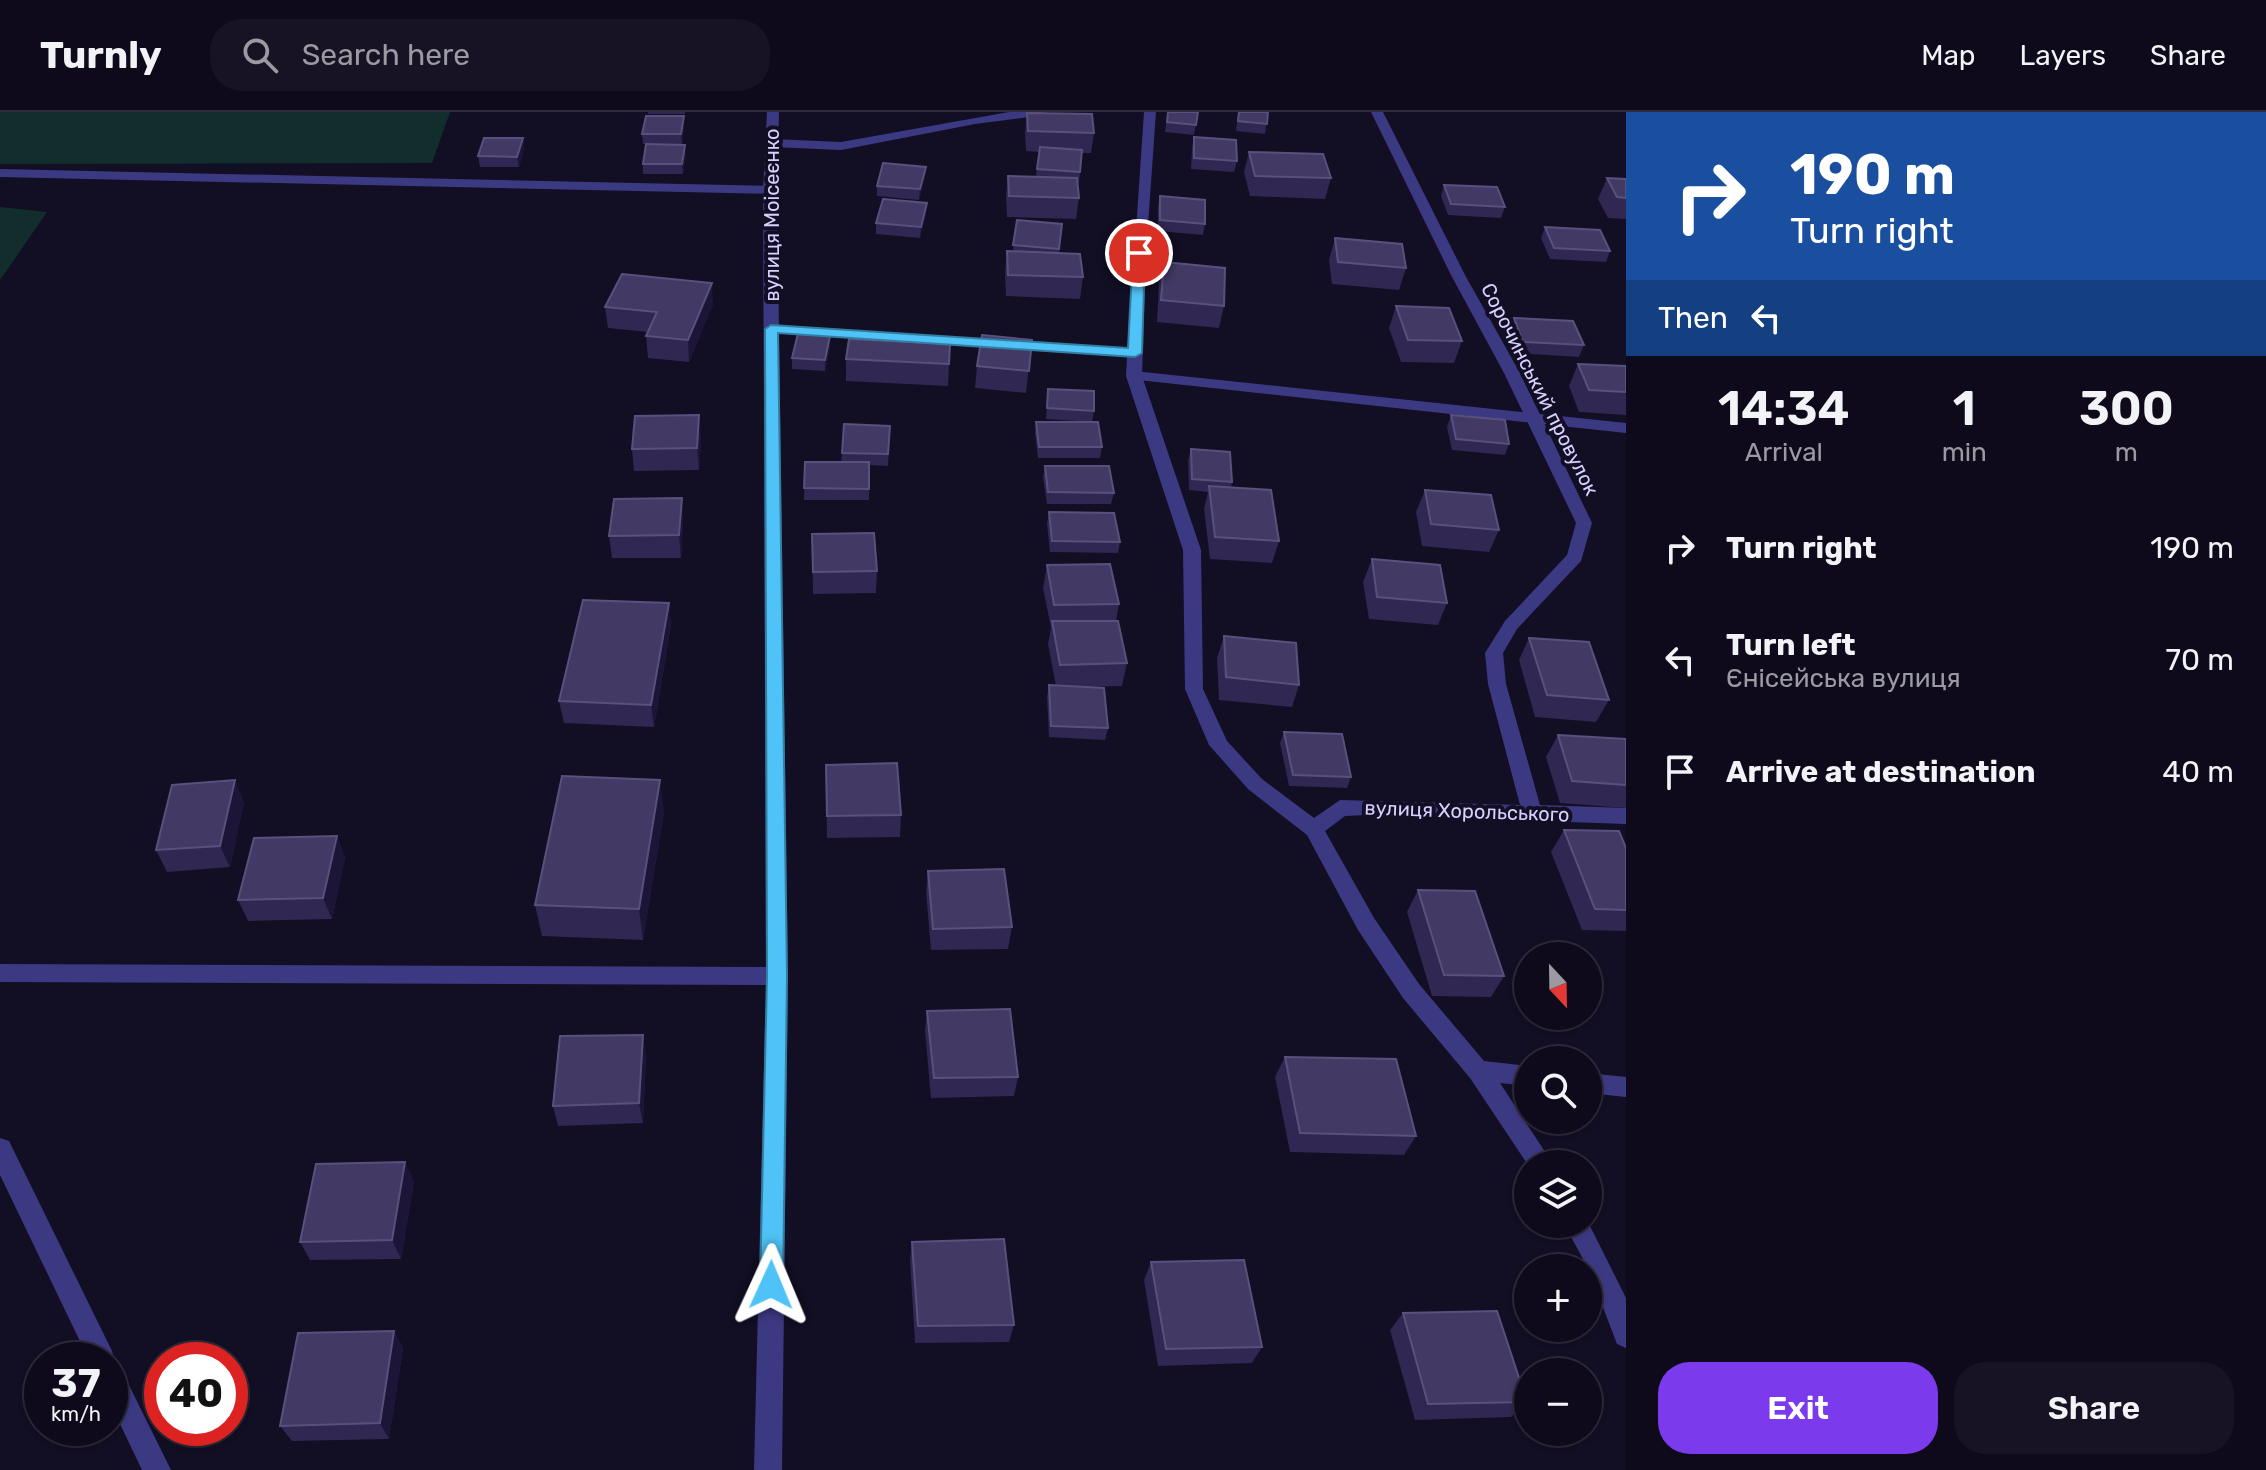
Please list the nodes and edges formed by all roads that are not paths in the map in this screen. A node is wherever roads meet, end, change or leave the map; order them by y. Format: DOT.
graph roads {
  1 [pos="773,112"];
  2 [pos="1037,112"];
  3 [pos="1150,112"];
  4 [pos="1377,112"];
  5 [pos="772,143"];
  6 [pos="0,173"];
  7 [pos="770,190"];
  8 [pos="771,329"];
  9 [pos="1135,353"];
  10 [pos="1134,376"];
  11 [pos="1532,418"];
  12 [pos="1626,428"];
  13 [pos="1532,812"];
  14 [pos="1626,816"];
  15 [pos="1314,829"];
  16 [pos="0,973"];
  17 [pos="777,976"];
  18 [pos="1478,1071"];
  19 [pos="1514,1075"];
  20 [pos="1602,1084"];
  21 [pos="1626,1087"];
  22 [pos="0,1149"];
  23 [pos="1532,1150"];
  24 [pos="1583,1238"];
  25 [pos="1626,1335"];
  26 [pos="94,1342"];
  27 [pos="128,1411"];
  28 [pos="157,1470"];
  29 [pos="768,1470"];
  1 -- 5 [label="street, вулиця Моісеєнко"];
  2 -- 5 [label="street"];
  3 -- 9 [label="street"];
  4 -- 11 [label="street, Сорочинський провулок"];
  5 -- 7 [label="street, вулиця Моісеєнко"];
  6 -- 7 [label="street"];
  7 -- 8 [label="street, вулиця Моісеєнко"];
  8 -- 9 [label="street"];
  8 -- 17 [label="street, вулиця Моісеєнко"];
  9 -- 10 [label="street"];
  10 -- 11 [label="street"];
  10 -- 15 [label="street"];
  11 -- 12 [label="street"];
  11 -- 13 [label="street, Сорочинський провулок"];
  13 -- 14 [label="street, вулиця Хорольського"];
  13 -- 15 [label="street, вулиця Хорольського"];
  15 -- 18 [label="street"];
  16 -- 17 [label="street"];
  17 -- 29 [label="street, вулиця Моісеєнко"];
  18 -- 19 [label="street"];
  18 -- 23 [label="street"];
  20 -- 21 [label="street"];
  22 -- 26 [label="street"];
  24 -- 25 [label="street"];
  27 -- 28 [label="street"];
}
